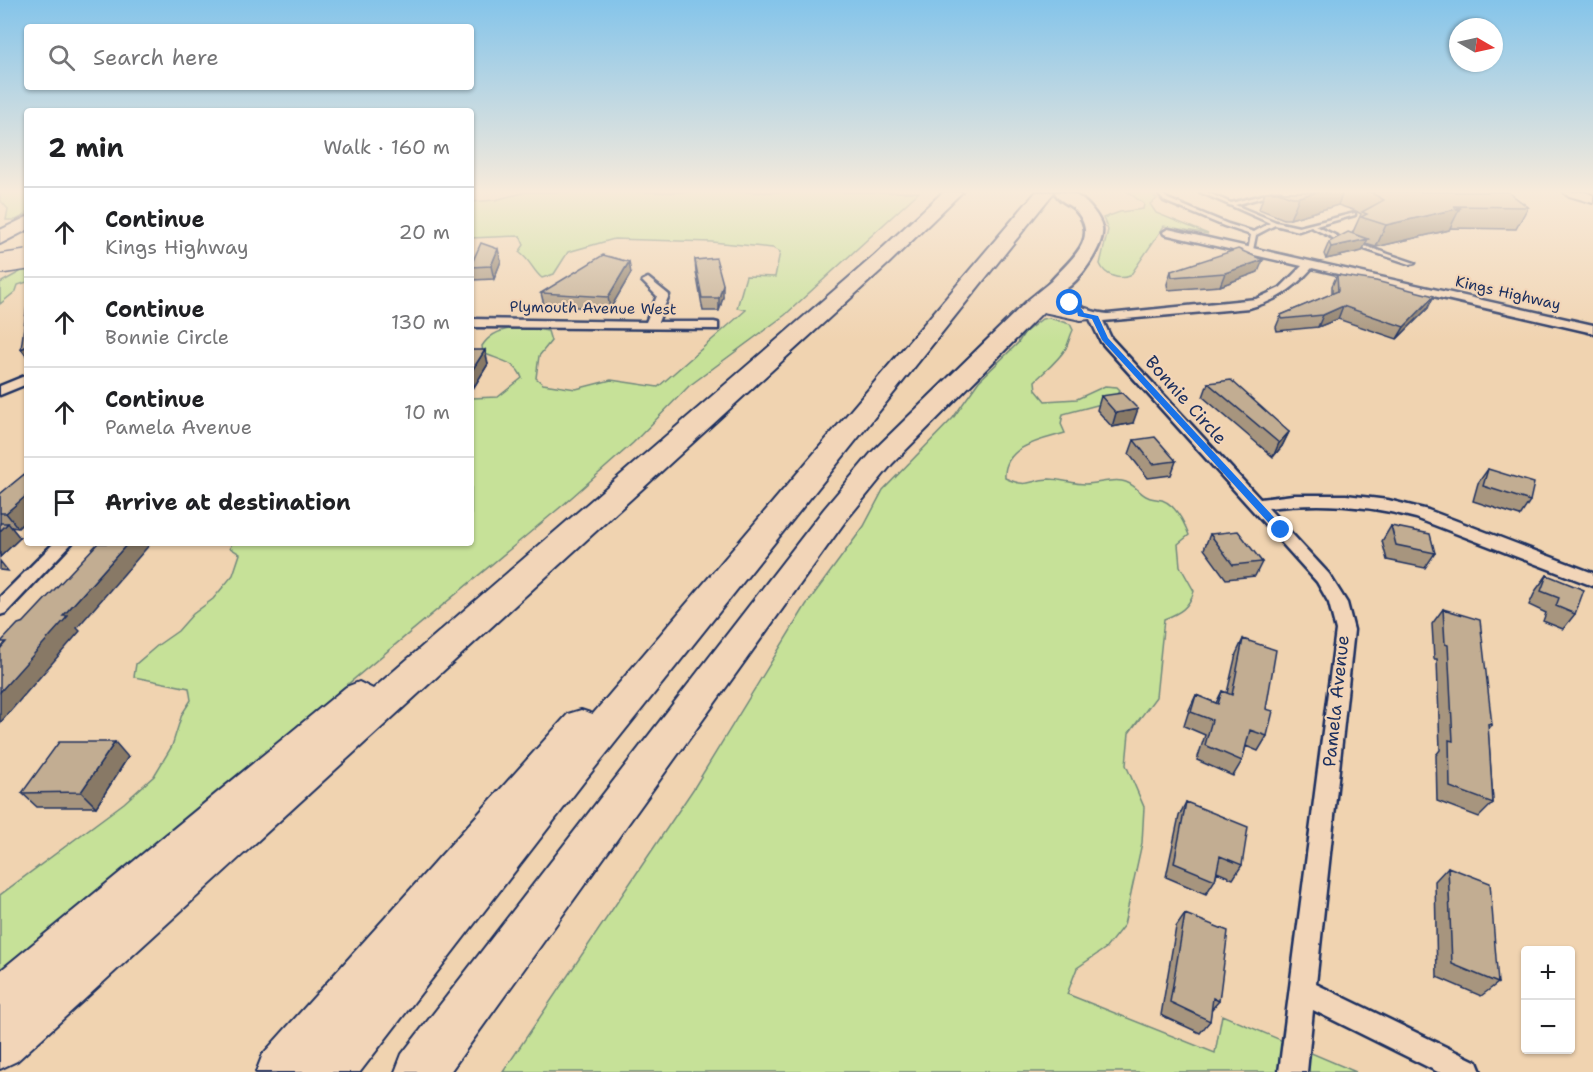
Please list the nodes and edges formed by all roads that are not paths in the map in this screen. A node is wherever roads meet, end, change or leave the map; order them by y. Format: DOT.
graph roads {
  1 [pos="900,242"];
  2 [pos="1003,242"];
  3 [pos="1003,242"];
  4 [pos="1091,242"];
  5 [pos="1214,242"];
  6 [pos="1252,242"];
  7 [pos="1348,242"];
  8 [pos="1250,250"];
  9 [pos="1412,263"];
  10 [pos="1310,264"];
  11 [pos="648,281"];
  12 [pos="1047,295"];
  13 [pos="1088,316"];
  14 [pos="474,323"];
  15 [pos="650,326"];
  16 [pos="714,326"];
  17 [pos="1593,329"];
  18 [pos="24,380"];
  19 [pos="0,391"];
  20 [pos="652,463"];
  21 [pos="1256,504"];
  22 [pos="61,546"];
  23 [pos="1593,580"];
  24 [pos="0,608"];
  25 [pos="1302,991"];
  26 [pos="0,1002"];
  27 [pos="0,1044"];
  28 [pos="281,1072"];
  29 [pos="329,1072"];
  30 [pos="420,1072"];
  31 [pos="1293,1072"];
  32 [pos="1467,1072"];
  1 -- 20 [label="highway"];
  2 -- 28 [label="highway"];
  3 -- 29 [label="highway"];
  4 -- 12 [label="highway"];
  5 -- 8 [label="street, Kings Highway"];
  6 -- 8 [label="lane"];
  7 -- 9 [label="lane"];
  8 -- 10 [label="street, Kings Highway"];
  10 -- 13 [label="street"];
  10 -- 17 [label="street, Kings Highway"];
  11 -- 15 [label="street"];
  12 -- 13 [label="highway"];
  12 -- 30 [label="highway"];
  13 -- 21 [label="street, Bonnie Circle"];
  14 -- 15 [label="street, Plymouth Avenue West"];
  15 -- 16 [label="street, Plymouth Avenue West"];
  18 -- 19 [label="street"];
  20 -- 26 [label="highway"];
  20 -- 27 [label="highway"];
  21 -- 23 [label="street"];
  21 -- 25 [label="street, Pamela Avenue"];
  22 -- 24 [label="street"];
  25 -- 31 [label="street, Pamela Avenue"];
  25 -- 32 [label="street"];
}
